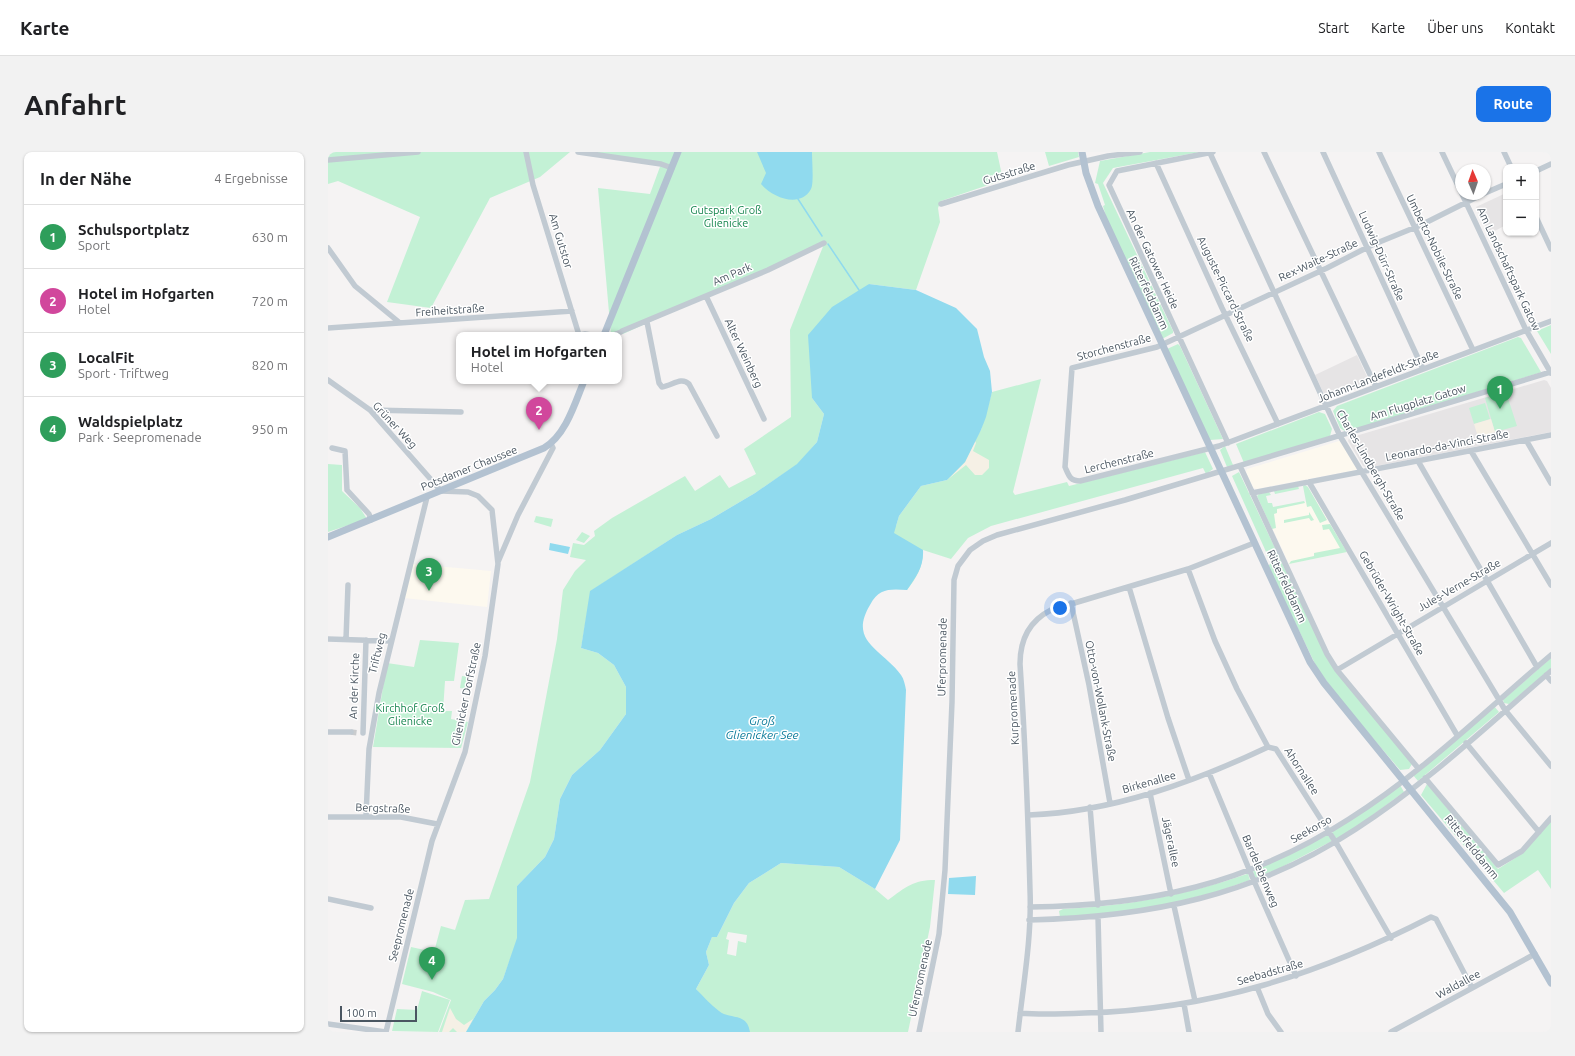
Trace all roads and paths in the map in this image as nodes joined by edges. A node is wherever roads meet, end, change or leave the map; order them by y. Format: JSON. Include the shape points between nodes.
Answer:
{"nodes":[{"id":1,"x":418,"y":152,"type":"edge"},
{"id":2,"x":526,"y":152,"type":"edge"},
{"id":3,"x":578,"y":152,"type":"edge"},
{"id":4,"x":678,"y":152,"type":"edge"},
{"id":5,"x":1082,"y":152,"type":"edge"},
{"id":6,"x":1116,"y":152,"type":"edge"},
{"id":7,"x":1140,"y":152,"type":"edge"},
{"id":8,"x":1211,"y":152,"type":"edge"},
{"id":9,"x":1264,"y":152,"type":"edge"},
{"id":10,"x":1323,"y":152,"type":"edge"},
{"id":11,"x":1379,"y":152,"type":"edge"},
{"id":12,"x":1442,"y":152,"type":"edge"},
{"id":13,"x":1504,"y":152,"type":"edge"},
{"id":14,"x":1108,"y":156,"type":"junction"},
{"id":15,"x":328,"y":160,"type":"edge"},
{"id":16,"x":1084,"y":162,"type":"junction"},
{"id":17,"x":1156,"y":163,"type":"junction"},
{"id":18,"x":1510,"y":164,"type":"edge"},
{"id":19,"x":1551,"y":164,"type":"edge"},
{"id":20,"x":672,"y":168,"type":"junction"},
{"id":21,"x":1539,"y":170,"type":"edge"},
{"id":22,"x":1455,"y":179,"type":"edge"},
{"id":23,"x":1503,"y":185,"type":"edge"},
{"id":24,"x":1491,"y":191,"type":"edge"},
{"id":25,"x":1465,"y":200,"type":"edge"},
{"id":26,"x":1472,"y":200,"type":"edge"},
{"id":27,"x":1466,"y":203,"type":"junction"},
{"id":28,"x":941,"y":204,"type":"dead end"},
{"id":29,"x":1539,"y":223,"type":"edge"},
{"id":30,"x":1414,"y":226,"type":"junction"},
{"id":31,"x":824,"y":243,"type":"dead end"},
{"id":32,"x":328,"y":248,"type":"edge"},
{"id":33,"x":1367,"y":249,"type":"junction"},
{"id":34,"x":1551,"y":249,"type":"edge"},
{"id":35,"x":1320,"y":270,"type":"junction"},
{"id":36,"x":1274,"y":292,"type":"junction"},
{"id":37,"x":706,"y":296,"type":"junction"},
{"id":38,"x":572,"y":311,"type":"junction"},
{"id":39,"x":1226,"y":314,"type":"junction"},
{"id":40,"x":1551,"y":321,"type":"edge"},
{"id":41,"x":648,"y":322,"type":"junction"},
{"id":42,"x":400,"y":323,"type":"junction"},
{"id":43,"x":328,"y":328,"type":"edge"},
{"id":44,"x":1526,"y":330,"type":"junction"},
{"id":45,"x":578,"y":332,"type":"edge"},
{"id":46,"x":605,"y":332,"type":"edge"},
{"id":47,"x":622,"y":332,"type":"edge"},
{"id":48,"x":1178,"y":337,"type":"junction"},
{"id":49,"x":1161,"y":345,"type":"junction"},
{"id":50,"x":1473,"y":350,"type":"junction"},
{"id":51,"x":1072,"y":368,"type":"joint"},
{"id":52,"x":1423,"y":369,"type":"junction"},
{"id":53,"x":1551,"y":372,"type":"edge"},
{"id":54,"x":328,"y":380,"type":"edge"},
{"id":55,"x":583,"y":384,"type":"edge"},
{"id":56,"x":1376,"y":387,"type":"junction"},
{"id":57,"x":1326,"y":406,"type":"junction"},
{"id":58,"x":370,"y":410,"type":"junction"},
{"id":59,"x":461,"y":412,"type":"dead end"},
{"id":60,"x":764,"y":419,"type":"dead end"},
{"id":61,"x":1278,"y":424,"type":"junction"},
{"id":62,"x":1551,"y":435,"type":"edge"},
{"id":63,"x":717,"y":436,"type":"dead end"},
{"id":64,"x":1340,"y":436,"type":"junction"},
{"id":65,"x":1526,"y":440,"type":"junction"},
{"id":66,"x":1228,"y":443,"type":"junction"},
{"id":67,"x":551,"y":444,"type":"junction"},
{"id":68,"x":332,"y":448,"type":"dead end"},
{"id":69,"x":1211,"y":448,"type":"junction"},
{"id":70,"x":1471,"y":451,"type":"junction"},
{"id":71,"x":1418,"y":461,"type":"junction"},
{"id":72,"x":1240,"y":466,"type":"junction"},
{"id":73,"x":1222,"y":472,"type":"junction"},
{"id":74,"x":1363,"y":472,"type":"junction"},
{"id":75,"x":1310,"y":482,"type":"junction"},
{"id":76,"x":1551,"y":483,"type":"edge"},
{"id":77,"x":441,"y":491,"type":"junction"},
{"id":78,"x":1252,"y":493,"type":"junction"},
{"id":79,"x":427,"y":497,"type":"junction"},
{"id":80,"x":371,"y":520,"type":"junction"},
{"id":81,"x":328,"y":537,"type":"edge"},
{"id":82,"x":1254,"y":543,"type":"junction"},
{"id":83,"x":1551,"y":543,"type":"edge"},
{"id":84,"x":1532,"y":554,"type":"junction"},
{"id":85,"x":498,"y":564,"type":"junction"},
{"id":86,"x":1188,"y":569,"type":"junction"},
{"id":87,"x":1488,"y":580,"type":"junction"},
{"id":88,"x":348,"y":585,"type":"dead end"},
{"id":89,"x":1551,"y":585,"type":"edge"},
{"id":90,"x":1129,"y":587,"type":"junction"},
{"id":91,"x":1072,"y":604,"type":"junction"},
{"id":92,"x":1443,"y":608,"type":"junction"},
{"id":93,"x":1398,"y":633,"type":"junction"},
{"id":94,"x":328,"y":639,"type":"edge"},
{"id":95,"x":346,"y":639,"type":"junction"},
{"id":96,"x":366,"y":640,"type":"junction"},
{"id":97,"x":390,"y":641,"type":"junction"},
{"id":98,"x":1551,"y":655,"type":"edge"},
{"id":99,"x":1538,"y":667,"type":"junction"},
{"id":100,"x":1337,"y":670,"type":"junction"},
{"id":101,"x":1549,"y":673,"type":"edge"},
{"id":102,"x":1551,"y":681,"type":"edge"},
{"id":103,"x":1499,"y":700,"type":"junction"},
{"id":104,"x":1505,"y":710,"type":"junction"},
{"id":105,"x":328,"y":732,"type":"edge"},
{"id":106,"x":351,"y":732,"type":"tunnel mouth"},
{"id":107,"x":371,"y":733,"type":"junction"},
{"id":108,"x":1457,"y":735,"type":"junction"},
{"id":109,"x":1466,"y":743,"type":"junction"},
{"id":110,"x":1268,"y":747,"type":"junction"},
{"id":111,"x":1551,"y":766,"type":"edge"},
{"id":112,"x":1418,"y":768,"type":"junction"},
{"id":113,"x":1209,"y":773,"type":"junction"},
{"id":114,"x":1425,"y":778,"type":"junction"},
{"id":115,"x":1189,"y":780,"type":"junction"},
{"id":116,"x":1404,"y":780,"type":"junction"},
{"id":117,"x":1411,"y":789,"type":"junction"},
{"id":118,"x":1150,"y":793,"type":"junction"},
{"id":119,"x":1110,"y":803,"type":"junction"},
{"id":120,"x":1090,"y":807,"type":"junction"},
{"id":121,"x":1029,"y":815,"type":"junction"},
{"id":122,"x":366,"y":816,"type":"junction"},
{"id":123,"x":328,"y":817,"type":"edge"},
{"id":124,"x":1551,"y":818,"type":"edge"},
{"id":125,"x":437,"y":824,"type":"junction"},
{"id":126,"x":1329,"y":832,"type":"junction"},
{"id":127,"x":1539,"y":832,"type":"junction"},
{"id":128,"x":1335,"y":842,"type":"junction"},
{"id":129,"x":1249,"y":870,"type":"junction"},
{"id":130,"x":1254,"y":881,"type":"junction"},
{"id":131,"x":1171,"y":894,"type":"junction"},
{"id":132,"x":328,"y":899,"type":"edge"},
{"id":133,"x":1098,"y":905,"type":"junction"},
{"id":134,"x":1174,"y":906,"type":"junction"},
{"id":135,"x":1030,"y":907,"type":"junction"},
{"id":136,"x":371,"y":908,"type":"dead end"},
{"id":137,"x":1098,"y":917,"type":"junction"},
{"id":138,"x":1029,"y":920,"type":"junction"},
{"id":139,"x":1391,"y":938,"type":"junction"},
{"id":140,"x":1535,"y":954,"type":"junction"},
{"id":141,"x":1296,"y":976,"type":"junction"},
{"id":142,"x":1551,"y":984,"type":"edge"},
{"id":143,"x":1257,"y":987,"type":"junction"},
{"id":144,"x":1472,"y":988,"type":"junction"},
{"id":145,"x":1195,"y":1001,"type":"junction"},
{"id":146,"x":1184,"y":1004,"type":"junction"},
{"id":147,"x":1020,"y":1013,"type":"junction"},
{"id":148,"x":1101,"y":1013,"type":"junction"},
{"id":149,"x":328,"y":1024,"type":"edge"},
{"id":150,"x":386,"y":1032,"type":"edge"},
{"id":151,"x":919,"y":1032,"type":"edge"},
{"id":152,"x":1018,"y":1032,"type":"edge"},
{"id":153,"x":1101,"y":1032,"type":"edge"},
{"id":154,"x":1189,"y":1032,"type":"edge"},
{"id":155,"x":1281,"y":1032,"type":"edge"},
{"id":156,"x":1391,"y":1032,"type":"edge"}],
"edges":[{"from":1,"to":15,"type":"street"},
{"from":2,"to":38,"type":"street","name":"Am Gutstor","via":[[533,185]]},
{"from":3,"to":20,"type":"street","via":[[661,164]]},
{"from":4,"to":20,"type":"main road"},
{"from":5,"to":16,"type":"main road","name":"Ritterfelddamm"},
{"from":6,"to":14,"type":"street"},
{"from":7,"to":14,"type":"street"},
{"from":8,"to":17,"type":"street","name":"An der Gatower Heide"},
{"from":8,"to":36,"type":"street","name":"Charles-Lindbergh-Straße"},
{"from":9,"to":35,"type":"street"},
{"from":10,"to":33,"type":"street","name":"Ludwig-Dürr-Straße"},
{"from":11,"to":30,"type":"street","name":"Umberto-Nobile-Straße"},
{"from":12,"to":22,"type":"street","name":"Am Landschaftspark Gatow"},
{"from":13,"to":18,"type":"street"},
{"from":14,"to":16,"type":"street","name":"Gutsstraße"},
{"from":16,"to":28,"type":"street","name":"Gutsstraße"},
{"from":16,"to":49,"type":"main road","name":"Ritterfelddamm","via":[[1098,206]]},
{"from":17,"to":39,"type":"street","name":"Auguste-Piccard-Straße"},
{"from":17,"to":48,"type":"street","name":"An der Gatower Heide","via":[[1117,171],[1109,185]]},
{"from":19,"to":21,"type":"street"},
{"from":20,"to":46,"type":"main road"},
{"from":23,"to":24,"type":"street","name":"Rex-Waite-Straße"},
{"from":25,"to":27,"type":"street","name":"Am Landschaftspark Gatow"},
{"from":26,"to":27,"type":"street","name":"Rex-Waite-Straße"},
{"from":27,"to":30,"type":"street","name":"Rex-Waite-Straße"},
{"from":27,"to":44,"type":"street","name":"Am Landschaftspark Gatow"},
{"from":29,"to":34,"type":"street"},
{"from":30,"to":33,"type":"street","name":"Rex-Waite-Straße"},
{"from":30,"to":50,"type":"street","name":"Umberto-Nobile-Straße"},
{"from":31,"to":37,"type":"street","name":"Am Park"},
{"from":32,"to":42,"type":"street","via":[[355,286]]},
{"from":33,"to":35,"type":"street","name":"Rex-Waite-Straße"},
{"from":33,"to":52,"type":"street","name":"Ludwig-Dürr-Straße"},
{"from":35,"to":36,"type":"street","name":"Rex-Waite-Straße"},
{"from":35,"to":56,"type":"street"},
{"from":36,"to":39,"type":"street","name":"Rex-Waite-Straße"},
{"from":36,"to":57,"type":"street","name":"Charles-Lindbergh-Straße"},
{"from":37,"to":41,"type":"street","name":"Am Park"},
{"from":37,"to":60,"type":"street","name":"Alter Weinberg"},
{"from":38,"to":42,"type":"street","name":"Freiheitstraße"},
{"from":38,"to":45,"type":"street","name":"Am Gutstor"},
{"from":39,"to":48,"type":"street","name":"Rex-Waite-Straße"},
{"from":39,"to":61,"type":"street","name":"Auguste-Piccard-Straße"},
{"from":40,"to":44,"type":"street","name":"Johann-Landefeldt-Straße"},
{"from":41,"to":47,"type":"street","name":"Am Park"},
{"from":41,"to":63,"type":"street","via":[[662,387],[682,381],[690,384]]},
{"from":42,"to":43,"type":"street","name":"Freiheitstraße"},
{"from":44,"to":50,"type":"street","name":"Johann-Landefeldt-Straße"},
{"from":44,"to":53,"type":"street","name":"Am Landschaftspark Gatow"},
{"from":48,"to":49,"type":"street","name":"Rex-Waite-Straße"},
{"from":48,"to":66,"type":"street","name":"An der Gatower Heide"},
{"from":49,"to":51,"type":"street","name":"Storchenstraße"},
{"from":49,"to":69,"type":"main road","name":"Ritterfelddamm"},
{"from":50,"to":52,"type":"street","name":"Johann-Landefeldt-Straße"},
{"from":51,"to":69,"type":"street","name":"Lerchenstraße","via":[[1065,467],[1073,481]]},
{"from":52,"to":56,"type":"street","name":"Johann-Landefeldt-Straße"},
{"from":53,"to":64,"type":"street","name":"Am Flugplatz Gatow"},
{"from":54,"to":58,"type":"street","name":"Grüner Weg"},
{"from":55,"to":67,"type":"main road","name":"Potsdamer Chaussee","via":[[562,430]]},
{"from":56,"to":57,"type":"street","name":"Johann-Landefeldt-Straße"},
{"from":57,"to":61,"type":"street","name":"Johann-Landefeldt-Straße"},
{"from":57,"to":64,"type":"street","name":"Charles-Lindbergh-Straße"},
{"from":58,"to":59,"type":"street"},
{"from":58,"to":77,"type":"street","name":"Grüner Weg"},
{"from":61,"to":66,"type":"street","name":"Johann-Landefeldt-Straße"},
{"from":62,"to":65,"type":"street","name":"Leonardo-da-Vinci-Straße"},
{"from":64,"to":72,"type":"street","name":"Am Flugplatz Gatow"},
{"from":64,"to":74,"type":"street","name":"Charles-Lindbergh-Straße"},
{"from":65,"to":70,"type":"street","name":"Leonardo-da-Vinci-Straße"},
{"from":65,"to":76,"type":"street"},
{"from":66,"to":69,"type":"street","name":"Johann-Landefeldt-Straße"},
{"from":67,"to":77,"type":"main road","name":"Potsdamer Chaussee","via":[[533,454]]},
{"from":67,"to":85,"type":"street","name":"Glienicker Dorfstraße","via":[[553,448],[518,515]]},
{"from":68,"to":80,"type":"street","via":[[345,451],[347,490],[369,514]]},
{"from":69,"to":73,"type":"main road","name":"Ritterfelddamm"},
{"from":70,"to":71,"type":"street","name":"Leonardo-da-Vinci-Straße"},
{"from":70,"to":84,"type":"street"},
{"from":71,"to":74,"type":"street","name":"Leonardo-da-Vinci-Straße"},
{"from":71,"to":87,"type":"street"},
{"from":72,"to":73,"type":"street","name":"Am Flugplatz Gatow"},
{"from":72,"to":78,"type":"street","name":"Ritterfelddamm"},
{"from":73,"to":82,"type":"main road","name":"Ritterfelddamm"},
{"from":73,"to":151,"type":"street","name":"Uferpromenade","via":[[990,537],[970,550],[958,566],[953,595],[947,843],[943,899],[936,954]]},
{"from":74,"to":75,"type":"street","name":"Leonardo-da-Vinci-Straße"},
{"from":74,"to":92,"type":"street","name":"Charles-Lindbergh-Straße"},
{"from":75,"to":78,"type":"street","name":"Leonardo-da-Vinci-Straße"},
{"from":75,"to":93,"type":"street","name":"Gebrüder-Wright-Straße"},
{"from":77,"to":79,"type":"main road","name":"Potsdamer Chaussee"},
{"from":77,"to":85,"type":"street","name":"Glienicker Dorfstraße","via":[[468,492],[478,496],[492,510]]},
{"from":78,"to":100,"type":"street","name":"Ritterfelddamm","via":[[1327,654]]},
{"from":79,"to":80,"type":"main road","name":"Potsdamer Chaussee"},
{"from":79,"to":97,"type":"street","name":"Triftweg"},
{"from":80,"to":81,"type":"main road","name":"Potsdamer Chaussee"},
{"from":82,"to":86,"type":"street","name":"Kurpromenade"},
{"from":82,"to":116,"type":"main road","name":"Ritterfelddamm","via":[[1316,672]]},
{"from":83,"to":84,"type":"street","name":"Jules-Verne-Straße"},
{"from":84,"to":87,"type":"street","name":"Jules-Verne-Straße"},
{"from":84,"to":89,"type":"street"},
{"from":85,"to":125,"type":"street","name":"Glienicker Dorfstraße","via":[[485,656],[465,752]]},
{"from":86,"to":90,"type":"street","name":"Kurpromenade"},
{"from":86,"to":110,"type":"street","name":"Ahornallee","via":[[1215,641]]},
{"from":87,"to":92,"type":"street","name":"Jules-Verne-Straße"},
{"from":87,"to":99,"type":"street"},
{"from":88,"to":95,"type":"street"},
{"from":90,"to":91,"type":"street","name":"Kurpromenade"},
{"from":90,"to":115,"type":"street"},
{"from":91,"to":119,"type":"street","name":"Otto-von-Wollank-Straße"},
{"from":91,"to":121,"type":"street","name":"Kurpromenade","via":[[1051,610],[1039,617],[1029,628],[1021,646]]},
{"from":92,"to":93,"type":"street","name":"Jules-Verne-Straße"},
{"from":92,"to":103,"type":"street","name":"Charles-Lindbergh-Straße"},
{"from":93,"to":100,"type":"street","name":"Jules-Verne-Straße"},
{"from":93,"to":108,"type":"street","name":"Gebrüder-Wright-Straße"},
{"from":94,"to":95,"type":"street","name":"An der Kirche"},
{"from":95,"to":96,"type":"street","name":"An der Kirche"},
{"from":96,"to":97,"type":"street","name":"An der Kirche"},
{"from":96,"to":107,"type":"street","name":"An der Kirche","via":[[361,733]]},
{"from":97,"to":107,"type":"street","name":"Triftweg"},
{"from":98,"to":99,"type":"street","name":"Seekorso"},
{"from":99,"to":103,"type":"street","name":"Seekorso"},
{"from":100,"to":112,"type":"street","name":"Ritterfelddamm"},
{"from":101,"to":102,"type":"street"},
{"from":101,"to":104,"type":"street","name":"Seekorso"},
{"from":103,"to":104,"type":"street","name":"Charles-Lindbergh-Straße"},
{"from":103,"to":108,"type":"street","name":"Seekorso"},
{"from":104,"to":109,"type":"street","name":"Seekorso"},
{"from":104,"to":111,"type":"street","name":"Charles-Lindbergh-Straße"},
{"from":105,"to":106,"type":"street","name":"An der Kirche"},
{"from":107,"to":122,"type":"street","name":"Triftweg"},
{"from":108,"to":112,"type":"street","name":"Seekorso"},
{"from":109,"to":114,"type":"street","name":"Seekorso"},
{"from":109,"to":127,"type":"street"},
{"from":110,"to":113,"type":"street","name":"Birkenallee"},
{"from":110,"to":126,"type":"street","name":"Ahornallee","via":[[1276,749]]},
{"from":112,"to":116,"type":"street","name":"Seekorso"},
{"from":113,"to":115,"type":"street","name":"Birkenallee"},
{"from":113,"to":129,"type":"street","name":"Bardelebenweg"},
{"from":114,"to":117,"type":"street","name":"Seekorso"},
{"from":114,"to":127,"type":"street","name":"Ritterfelddamm","via":[[1498,865],[1522,851]]},
{"from":115,"to":118,"type":"street","name":"Birkenallee"},
{"from":116,"to":117,"type":"main road","name":"Ritterfelddamm"},
{"from":116,"to":126,"type":"street","name":"Seekorso"},
{"from":117,"to":128,"type":"street","name":"Seekorso"},
{"from":117,"to":140,"type":"main road","name":"Ritterfelddamm","via":[[1510,912]]},
{"from":118,"to":119,"type":"street","name":"Birkenallee"},
{"from":118,"to":131,"type":"street","name":"Jägerallee"},
{"from":119,"to":120,"type":"street","name":"Birkenallee"},
{"from":120,"to":121,"type":"street","name":"Birkenallee"},
{"from":120,"to":133,"type":"street"},
{"from":121,"to":135,"type":"street","name":"Kurpromenade"},
{"from":122,"to":123,"type":"street","name":"Bergstraße"},
{"from":122,"to":125,"type":"street","name":"Bergstraße","via":[[401,817]]},
{"from":124,"to":127,"type":"street"},
{"from":125,"to":150,"type":"street","name":"Seepromenade"},
{"from":126,"to":128,"type":"street","name":"Ahornallee"},
{"from":126,"to":129,"type":"street","name":"Seekorso"},
{"from":128,"to":130,"type":"street","name":"Seekorso","via":[[1296,863]]},
{"from":128,"to":139,"type":"street","name":"Ahornallee"},
{"from":129,"to":130,"type":"street","name":"Bardelebenweg"},
{"from":129,"to":131,"type":"street","name":"Seekorso","via":[[1214,883]]},
{"from":130,"to":134,"type":"street","name":"Seekorso"},
{"from":130,"to":141,"type":"street","name":"Bardelebenweg"},
{"from":131,"to":133,"type":"street","name":"Seekorso"},
{"from":132,"to":136,"type":"street"},
{"from":133,"to":135,"type":"street","name":"Seekorso"},
{"from":134,"to":137,"type":"street","name":"Seekorso"},
{"from":134,"to":145,"type":"street"},
{"from":135,"to":138,"type":"street","name":"Kurpromenade"},
{"from":137,"to":138,"type":"street","name":"Seekorso"},
{"from":137,"to":148,"type":"street"},
{"from":138,"to":147,"type":"street","name":"Kurpromenade"},
{"from":139,"to":141,"type":"street","name":"Seebadstraße"},
{"from":139,"to":144,"type":"street","name":"Seebadstraße","via":[[1431,917],[1436,919]]},
{"from":140,"to":142,"type":"main road","name":"Ritterfelddamm"},
{"from":140,"to":144,"type":"street","name":"Waldallee"},
{"from":141,"to":143,"type":"street","name":"Seebadstraße"},
{"from":143,"to":145,"type":"street","name":"Seebadstraße"},
{"from":143,"to":155,"type":"street","via":[[1268,1014]]},
{"from":144,"to":156,"type":"street","name":"Waldallee"},
{"from":145,"to":146,"type":"street","name":"Seebadstraße"},
{"from":146,"to":148,"type":"street","name":"Seebadstraße"},
{"from":146,"to":154,"type":"street"},
{"from":147,"to":148,"type":"street","name":"Seebadstraße"},
{"from":147,"to":152,"type":"street","name":"Kurpromenade"},
{"from":148,"to":153,"type":"street"},
{"from":149,"to":150,"type":"street"}]}
